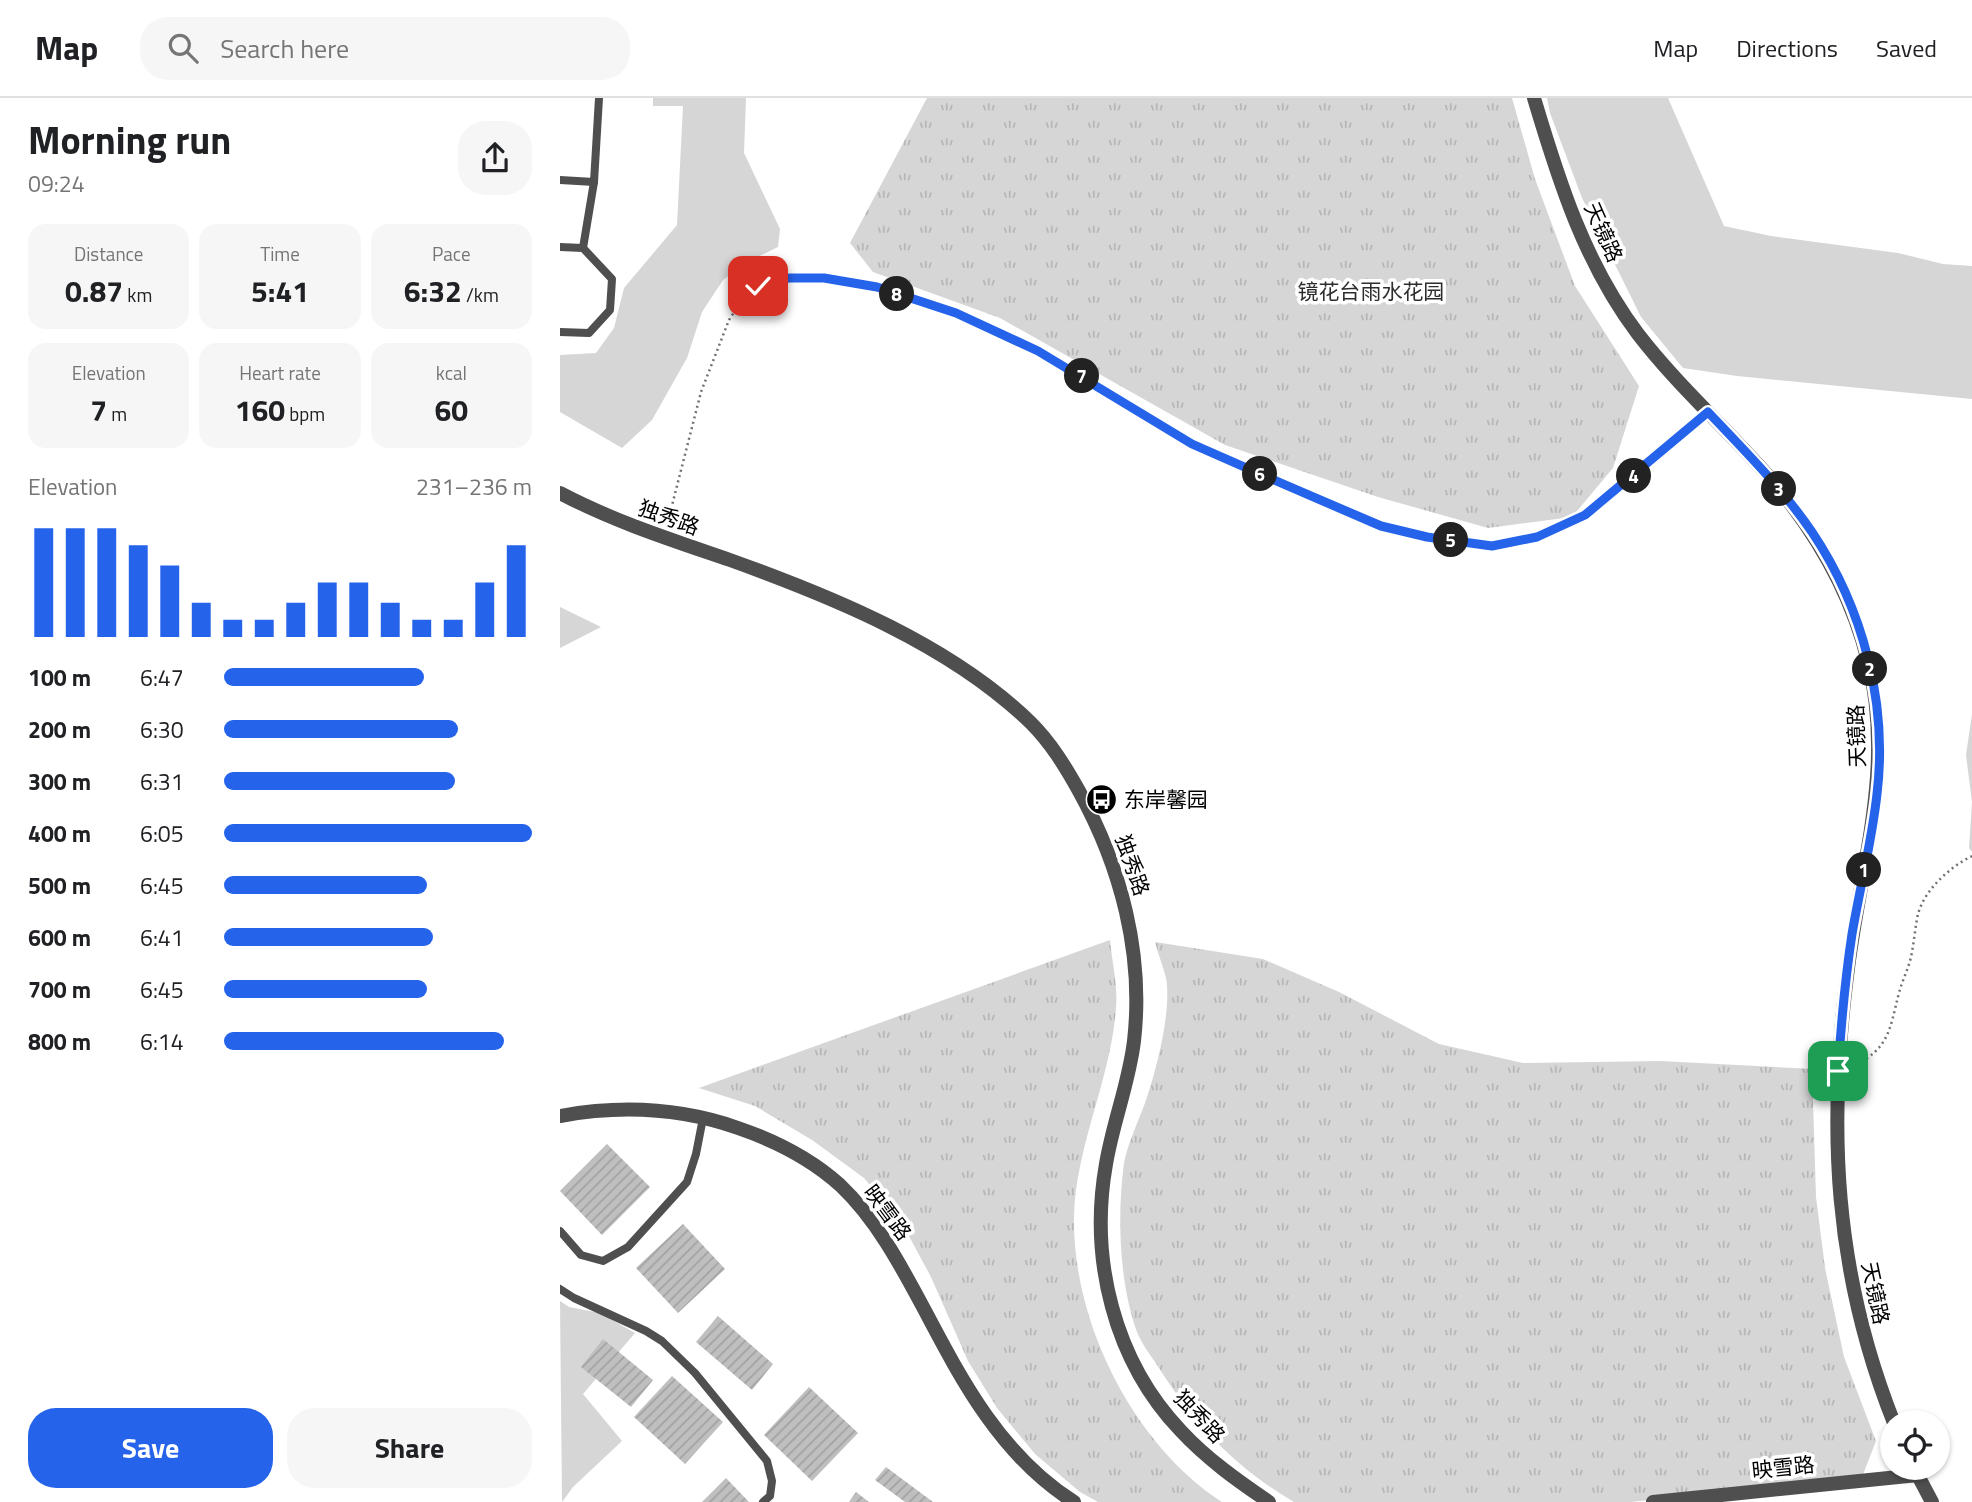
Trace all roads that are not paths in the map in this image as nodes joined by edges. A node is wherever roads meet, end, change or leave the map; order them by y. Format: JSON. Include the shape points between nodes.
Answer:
{"nodes":[{"id":1,"x":599,"y":98,"type":"edge"},
{"id":2,"x":1534,"y":98,"type":"edge"},
{"id":3,"x":560,"y":180,"type":"edge"},
{"id":4,"x":594,"y":182,"type":"junction"},
{"id":5,"x":560,"y":247,"type":"edge"},
{"id":6,"x":583,"y":248,"type":"junction"},
{"id":7,"x":560,"y":332,"type":"edge"},
{"id":8,"x":560,"y":493,"type":"edge"},
{"id":9,"x":560,"y":1116,"type":"edge"},
{"id":10,"x":703,"y":1118,"type":"junction"},
{"id":11,"x":560,"y":1231,"type":"edge"},
{"id":12,"x":560,"y":1289,"type":"edge"},
{"id":13,"x":1889,"y":1410,"type":"edge"},
{"id":14,"x":1880,"y":1475,"type":"edge"},
{"id":15,"x":1921,"y":1480,"type":"edge"},
{"id":16,"x":763,"y":1502,"type":"edge"},
{"id":17,"x":1074,"y":1502,"type":"edge"},
{"id":18,"x":1269,"y":1502,"type":"edge"},
{"id":19,"x":1653,"y":1502,"type":"edge"},
{"id":20,"x":1932,"y":1502,"type":"edge"}],
"edges":[{"from":1,"to":4,"type":"lane"},
{"from":2,"to":13,"type":"street","name":"天镜路","via":[[1574,221],[1603,282],[1638,334],[1794,508],[1822,548],[1858,625],[1875,693],[1880,744],[1877,792],[1847,968],[1838,1071],[1837,1157],[1847,1259],[1866,1346]]},
{"from":3,"to":4,"type":"lane"},
{"from":4,"to":6,"type":"lane"},
{"from":5,"to":6,"type":"lane"},
{"from":6,"to":7,"type":"lane","via":[[612,279],[610,310],[589,333]]},
{"from":8,"to":18,"type":"street","name":"独秀路","via":[[664,539],[803,588],[887,626],[1012,705],[1062,761],[1110,856],[1127,912],[1135,971],[1130,1066],[1108,1152],[1101,1203],[1101,1253],[1113,1311],[1133,1361],[1172,1420],[1203,1452]]},
{"from":9,"to":10,"type":"street","name":"映雪路","via":[[633,1110]]},
{"from":10,"to":11,"type":"lane","via":[[687,1182],[628,1247],[603,1261],[581,1255]]},
{"from":10,"to":17,"type":"street","name":"映雪路","via":[[774,1141],[841,1186],[892,1250],[986,1416],[1028,1466]]},
{"from":12,"to":16,"type":"lane","via":[[646,1331],[695,1373],[767,1461],[772,1480],[770,1496]]},
{"from":14,"to":19,"type":"street","name":"映雪路"},
{"from":15,"to":20,"type":"street"}]}
